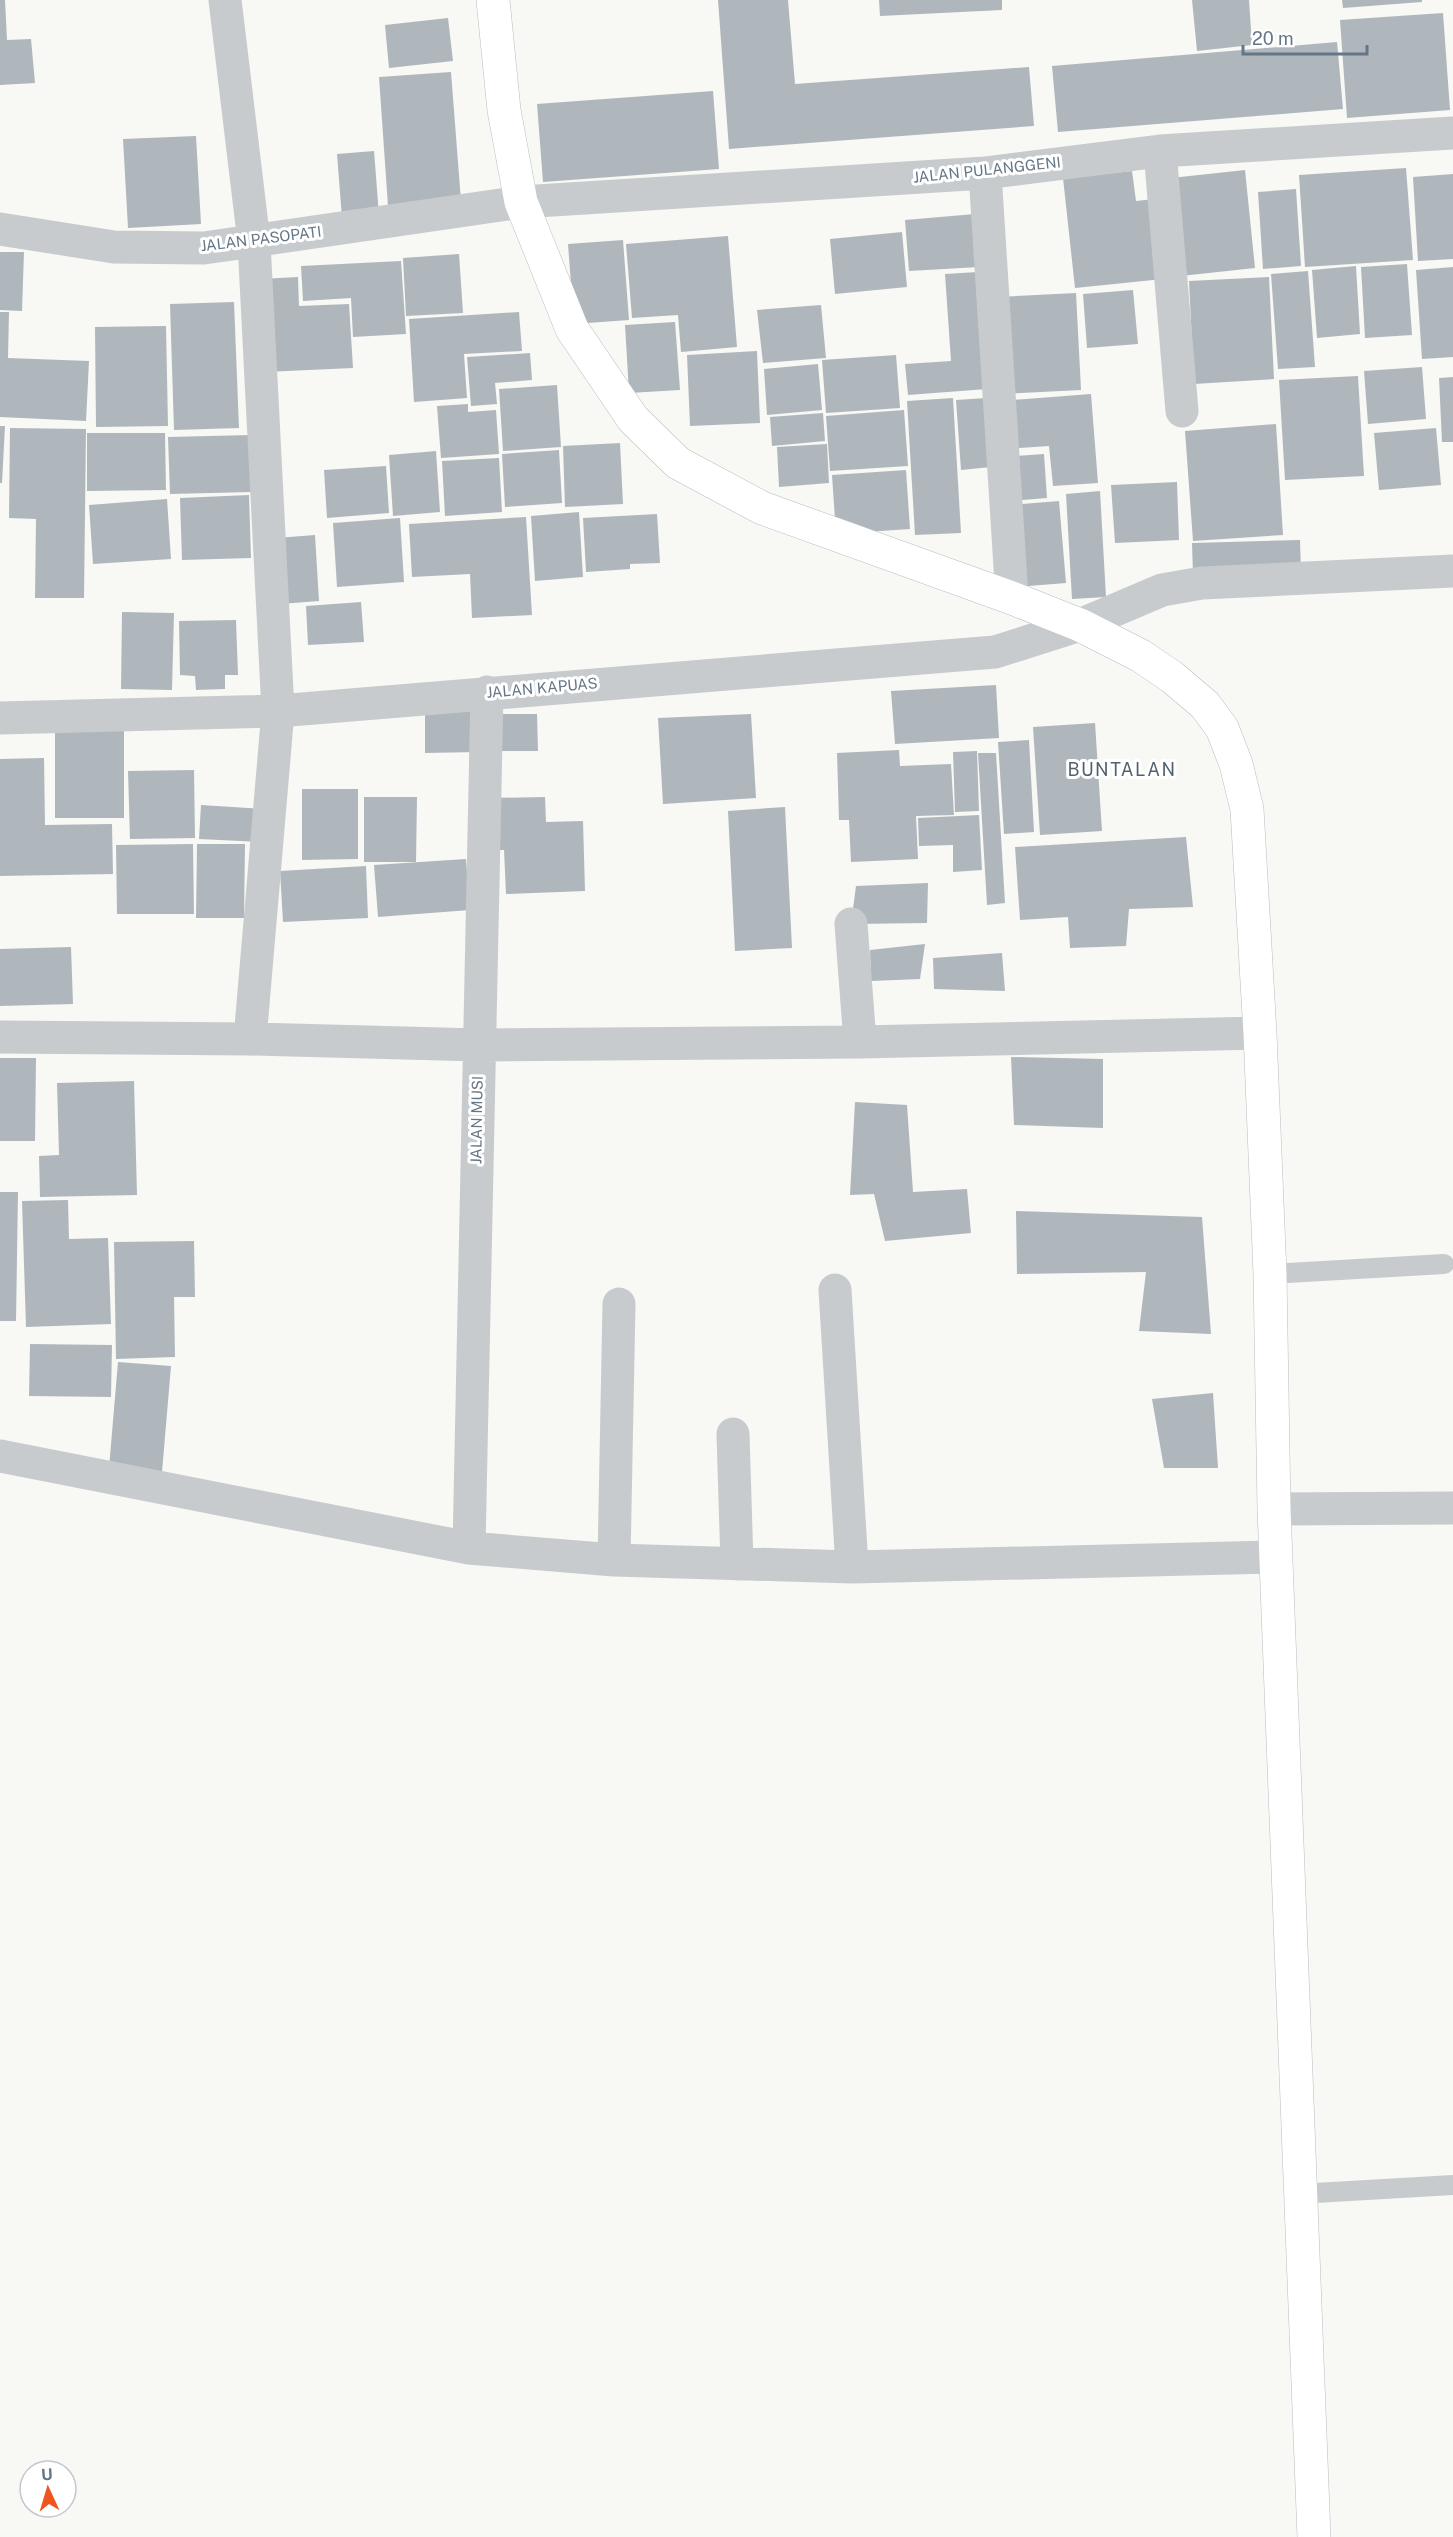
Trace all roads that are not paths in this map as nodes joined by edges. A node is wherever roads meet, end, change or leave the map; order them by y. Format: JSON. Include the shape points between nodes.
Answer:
{"nodes":[{"id":1,"x":225,"y":0,"type":"edge"},
{"id":2,"x":493,"y":0,"type":"edge"},
{"id":3,"x":1453,"y":133,"type":"edge"},
{"id":4,"x":1160,"y":152,"type":"junction"},
{"id":5,"x":985,"y":173,"type":"junction"},
{"id":6,"x":521,"y":202,"type":"junction"},
{"id":7,"x":0,"y":229,"type":"edge"},
{"id":8,"x":254,"y":242,"type":"junction"},
{"id":9,"x":1182,"y":411,"type":"dead end"},
{"id":10,"x":1453,"y":571,"type":"edge"},
{"id":11,"x":1012,"y":598,"type":"junction"},
{"id":12,"x":1080,"y":625,"type":"junction"},
{"id":13,"x":487,"y":692,"type":"junction"},
{"id":14,"x":278,"y":711,"type":"junction"},
{"id":15,"x":0,"y":718,"type":"edge"},
{"id":16,"x":851,"y":924,"type":"dead end"},
{"id":17,"x":1260,"y":1033,"type":"junction"},
{"id":18,"x":0,"y":1037,"type":"edge"},
{"id":19,"x":250,"y":1039,"type":"junction"},
{"id":20,"x":860,"y":1042,"type":"junction"},
{"id":21,"x":479,"y":1045,"type":"junction"},
{"id":22,"x":1444,"y":1264,"type":"dead end"},
{"id":23,"x":1270,"y":1274,"type":"junction"},
{"id":24,"x":835,"y":1290,"type":"dead end"},
{"id":25,"x":619,"y":1304,"type":"dead end"},
{"id":26,"x":733,"y":1434,"type":"dead end"},
{"id":27,"x":0,"y":1456,"type":"edge"},
{"id":28,"x":1453,"y":1508,"type":"edge"},
{"id":29,"x":1274,"y":1509,"type":"junction"},
{"id":30,"x":469,"y":1548,"type":"junction"},
{"id":31,"x":1276,"y":1557,"type":"junction"},
{"id":32,"x":614,"y":1560,"type":"junction"},
{"id":33,"x":737,"y":1564,"type":"junction"},
{"id":34,"x":852,"y":1567,"type":"junction"},
{"id":35,"x":1453,"y":2185,"type":"edge"},
{"id":36,"x":1299,"y":2194,"type":"junction"},
{"id":37,"x":1314,"y":2537,"type":"edge"}],
"edges":[{"from":1,"to":8,"type":"street"},
{"from":2,"to":6,"type":"main road","via":[[504,110]]},
{"from":3,"to":4,"type":"street","name":"JALAN PULANGGENI"},
{"from":4,"to":5,"type":"street","name":"JALAN PULANGGENI"},
{"from":4,"to":9,"type":"street"},
{"from":5,"to":6,"type":"street","name":"JALAN PULANGGENI"},
{"from":5,"to":11,"type":"street"},
{"from":6,"to":8,"type":"street","name":"JALAN PASOPATI"},
{"from":6,"to":11,"type":"main road","via":[[572,329],[633,419],[678,463],[762,508]]},
{"from":7,"to":8,"type":"street","name":"JALAN PASOPATI","via":[[114,247],[204,248]]},
{"from":8,"to":14,"type":"street"},
{"from":10,"to":12,"type":"street","name":"JALAN KAPUAS","via":[[1202,583],[1162,590]]},
{"from":11,"to":12,"type":"main road"},
{"from":12,"to":13,"type":"street","name":"JALAN KAPUAS","via":[[995,652]]},
{"from":12,"to":17,"type":"main road","via":[[1172,676],[1205,705],[1222,728],[1247,809]]},
{"from":13,"to":14,"type":"street","name":"JALAN KAPUAS"},
{"from":13,"to":21,"type":"street","name":"JALAN MUSI"},
{"from":14,"to":15,"type":"street","name":"JALAN KAPUAS"},
{"from":14,"to":19,"type":"street"},
{"from":16,"to":20,"type":"street"},
{"from":17,"to":20,"type":"street"},
{"from":17,"to":23,"type":"main road"},
{"from":18,"to":19,"type":"street"},
{"from":19,"to":21,"type":"street"},
{"from":20,"to":21,"type":"street"},
{"from":21,"to":30,"type":"street","name":"JALAN MUSI"},
{"from":22,"to":23,"type":"lane"},
{"from":23,"to":29,"type":"main road"},
{"from":24,"to":34,"type":"street"},
{"from":25,"to":32,"type":"street"},
{"from":26,"to":33,"type":"street"},
{"from":27,"to":30,"type":"street"},
{"from":28,"to":29,"type":"street"},
{"from":29,"to":31,"type":"main road"},
{"from":30,"to":32,"type":"street"},
{"from":31,"to":34,"type":"street"},
{"from":31,"to":36,"type":"main road"},
{"from":32,"to":33,"type":"street"},
{"from":33,"to":34,"type":"street"},
{"from":35,"to":36,"type":"lane"},
{"from":36,"to":37,"type":"main road"}]}
